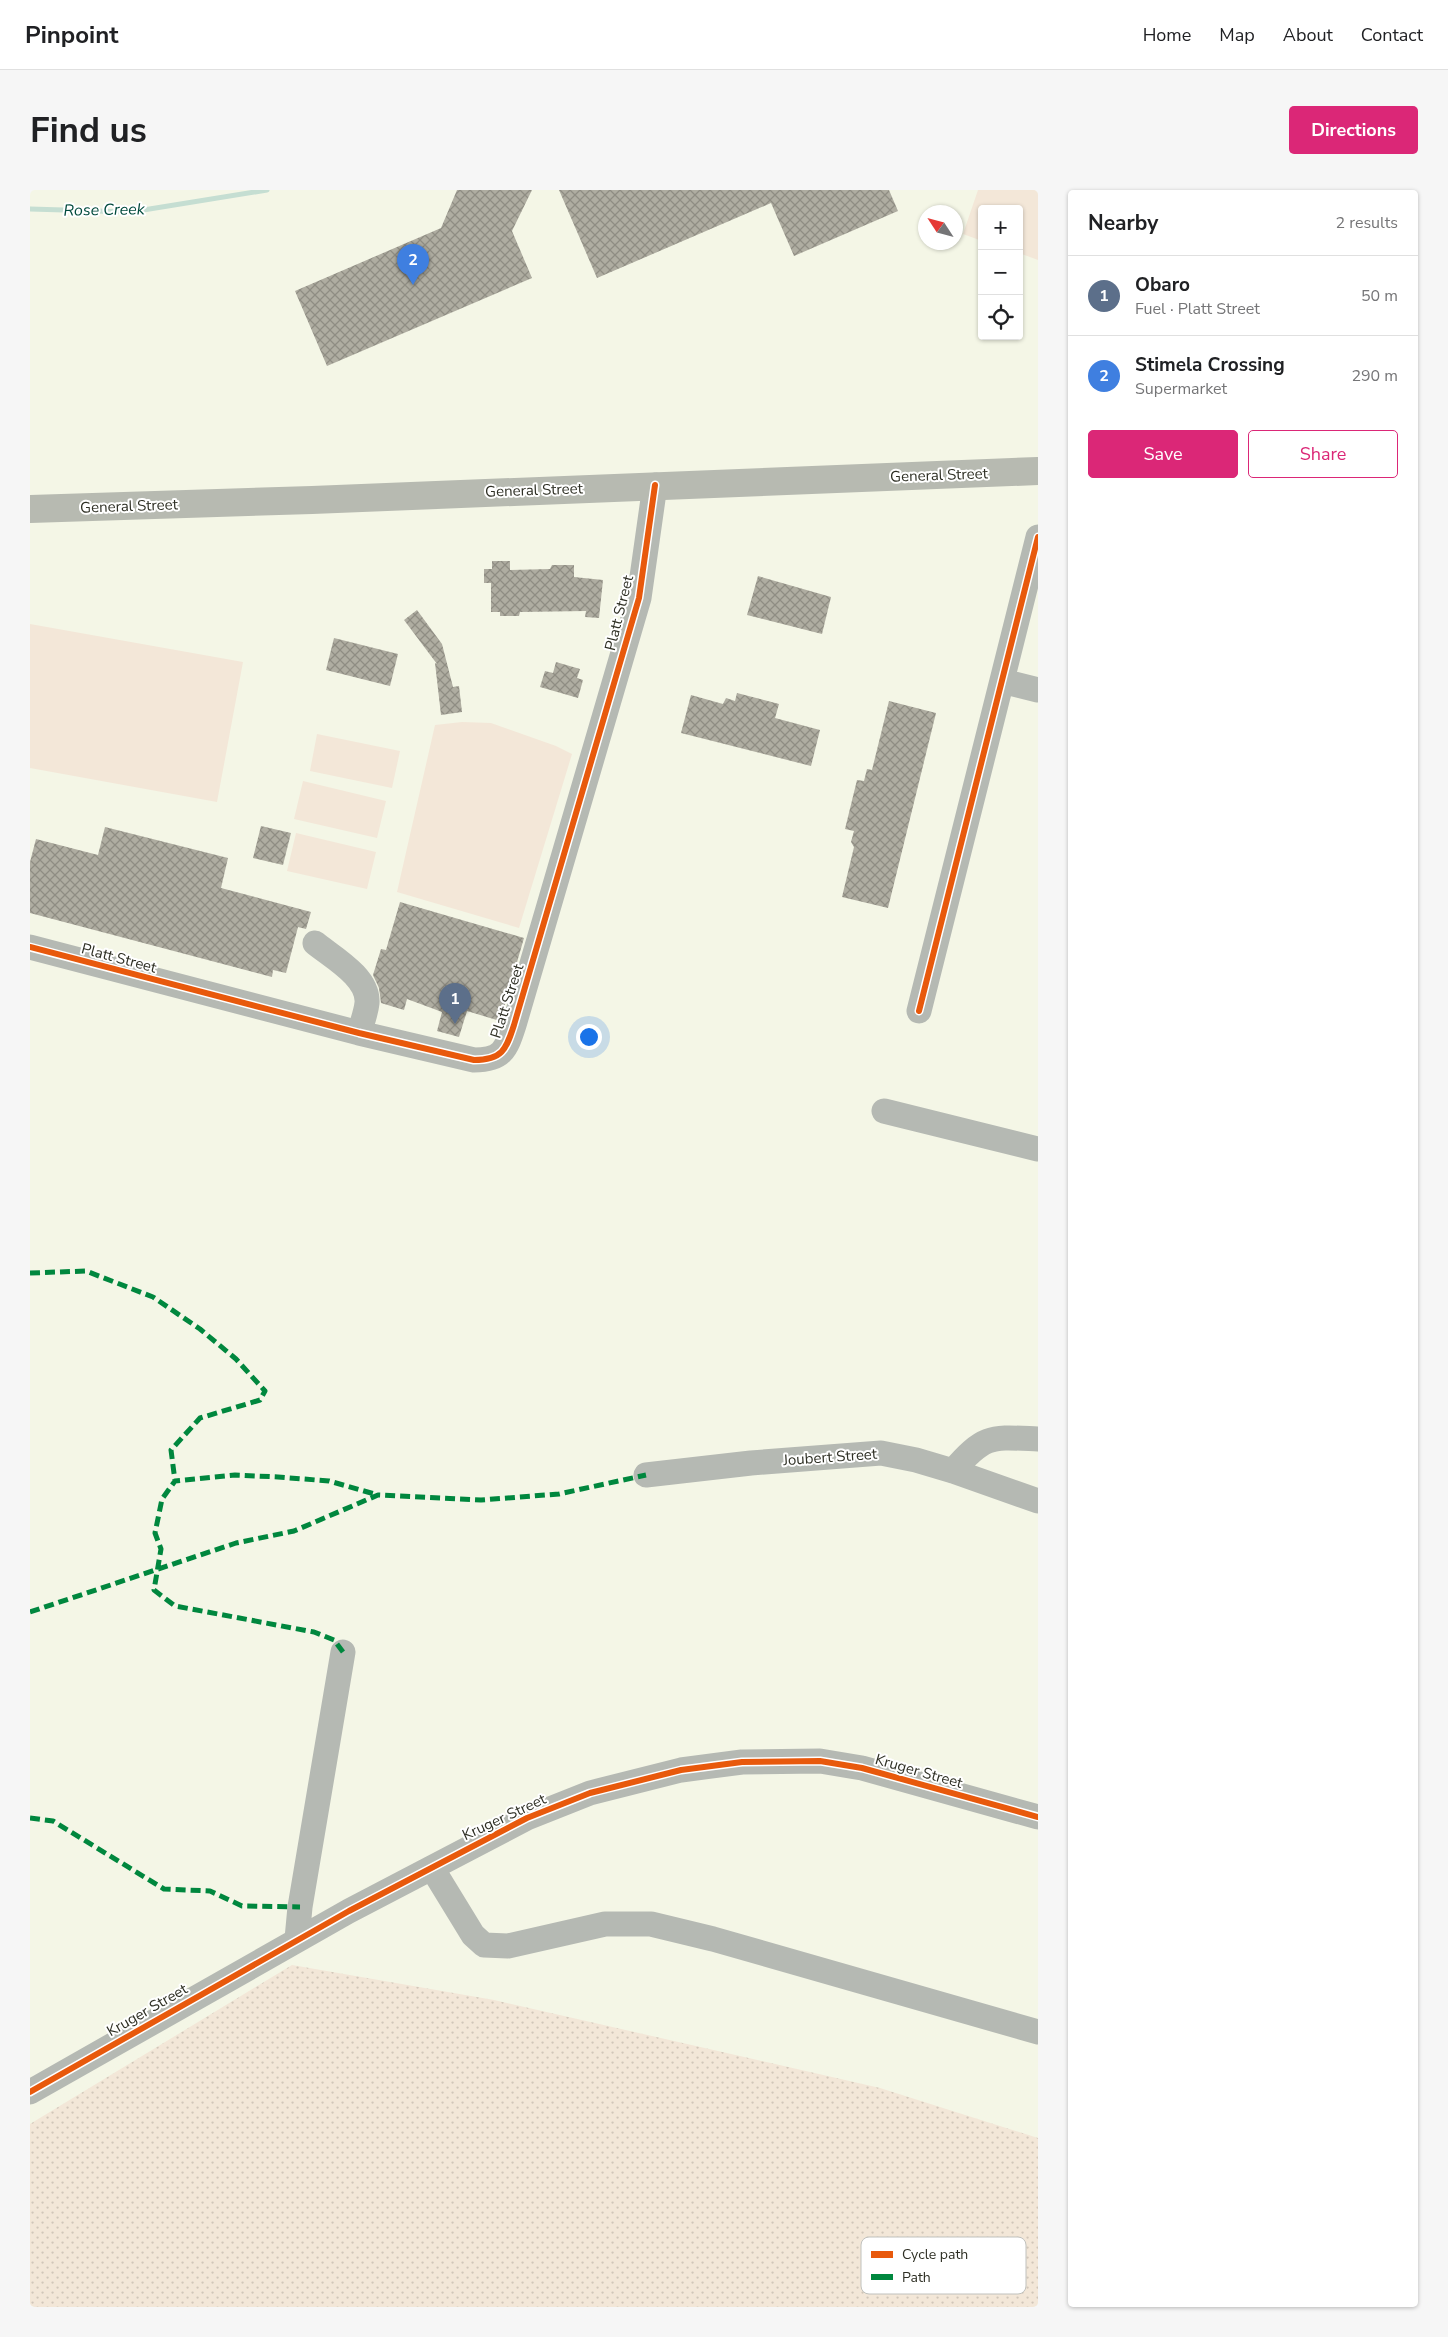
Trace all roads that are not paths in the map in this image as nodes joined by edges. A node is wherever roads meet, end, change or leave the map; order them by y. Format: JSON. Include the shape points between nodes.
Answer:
{"nodes":[{"id":1,"x":1038,"y":471,"type":"edge"},
{"id":2,"x":655,"y":485,"type":"junction"},
{"id":3,"x":30,"y":509,"type":"edge"},
{"id":4,"x":1038,"y":537,"type":"edge"},
{"id":5,"x":1002,"y":681,"type":"junction"},
{"id":6,"x":1038,"y":690,"type":"edge"},
{"id":7,"x":315,"y":943,"type":"dead end"},
{"id":8,"x":30,"y":948,"type":"edge"},
{"id":9,"x":919,"y":1011,"type":"dead end"},
{"id":10,"x":359,"y":1033,"type":"junction"},
{"id":11,"x":884,"y":1111,"type":"dead end"},
{"id":12,"x":1038,"y":1149,"type":"edge"},
{"id":13,"x":1038,"y":1439,"type":"edge"},
{"id":14,"x":953,"y":1471,"type":"junction"},
{"id":15,"x":646,"y":1475,"type":"dead end"},
{"id":16,"x":1038,"y":1501,"type":"edge"},
{"id":17,"x":343,"y":1652,"type":"dead end"},
{"id":18,"x":1038,"y":1817,"type":"edge"},
{"id":19,"x":432,"y":1868,"type":"junction"},
{"id":20,"x":297,"y":1939,"type":"junction"},
{"id":21,"x":1038,"y":2032,"type":"edge"},
{"id":22,"x":30,"y":2092,"type":"edge"}],
"edges":[{"from":1,"to":2,"type":"main road","name":"General Street"},
{"from":2,"to":3,"type":"main road","name":"General Street"},
{"from":2,"to":10,"type":"street","name":"Platt Street","via":[[639,598],[509,1041],[491,1060],[474,1060]]},
{"from":4,"to":5,"type":"street"},
{"from":5,"to":6,"type":"street"},
{"from":5,"to":9,"type":"street"},
{"from":7,"to":10,"type":"street","via":[[361,983],[366,1003]]},
{"from":8,"to":10,"type":"street","name":"Platt Street"},
{"from":11,"to":12,"type":"street"},
{"from":13,"to":14,"type":"street","via":[[988,1440],[978,1445]]},
{"from":14,"to":15,"type":"street","name":"Joubert Street","via":[[882,1453]]},
{"from":14,"to":16,"type":"street","name":"Joubert Street"},
{"from":17,"to":20,"type":"street"},
{"from":18,"to":19,"type":"street","name":"Kruger Street","via":[[862,1768],[820,1761],[742,1762],[681,1770],[590,1793],[527,1818]]},
{"from":19,"to":20,"type":"street","name":"Kruger Street"},
{"from":19,"to":21,"type":"street","via":[[473,1934],[484,1945],[508,1946],[605,1924],[651,1924],[740,1946]]},
{"from":20,"to":22,"type":"street","name":"Kruger Street"}]}
